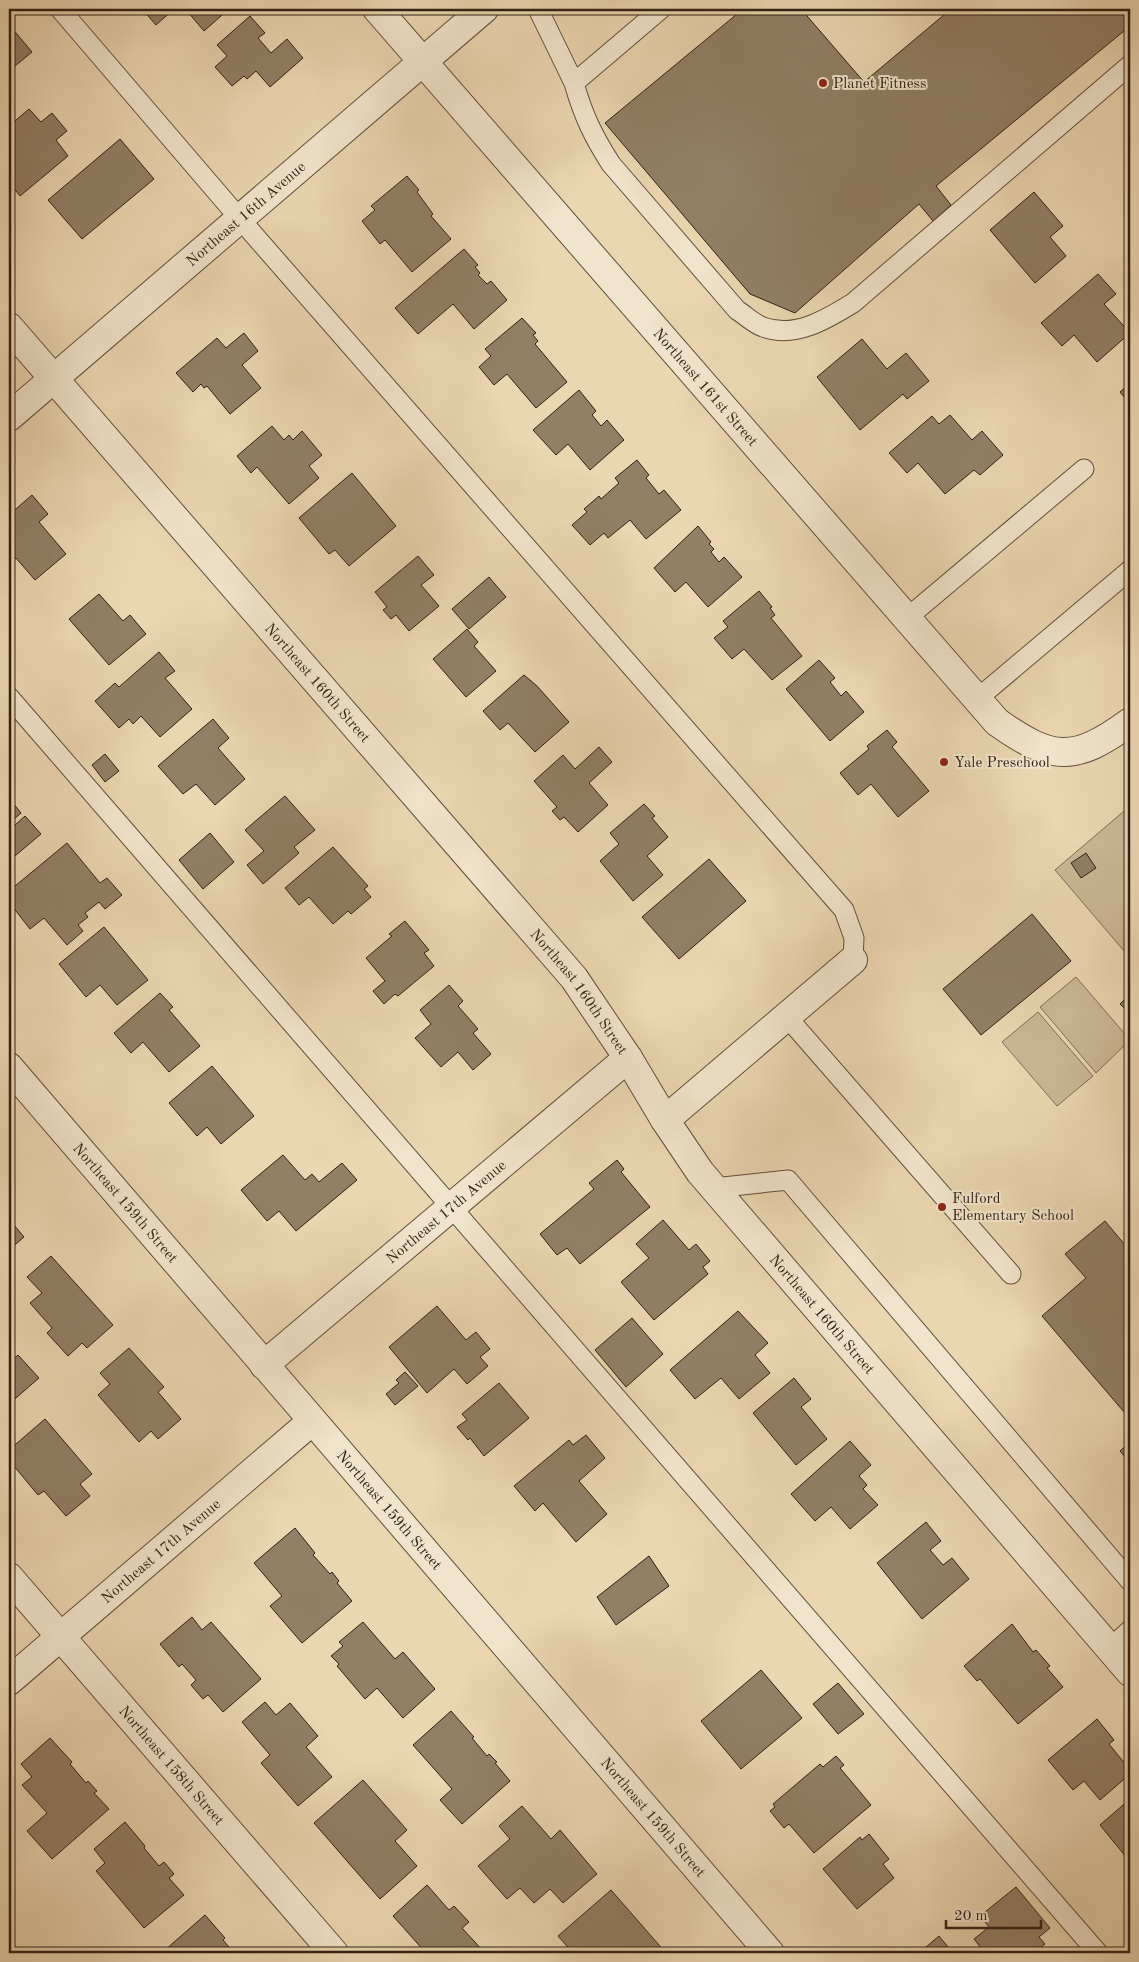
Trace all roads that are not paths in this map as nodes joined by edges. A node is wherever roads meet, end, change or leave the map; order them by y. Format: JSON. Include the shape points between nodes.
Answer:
{"nodes":[{"id":1,"x":60,"y":9,"type":"edge"},
{"id":2,"x":377,"y":9,"type":"edge"},
{"id":3,"x":484,"y":9,"type":"edge"},
{"id":4,"x":538,"y":9,"type":"edge"},
{"id":5,"x":661,"y":9,"type":"edge"},
{"id":6,"x":423,"y":61,"type":"junction"},
{"id":7,"x":1130,"y":65,"type":"edge"},
{"id":8,"x":574,"y":83,"type":"junction"},
{"id":9,"x":240,"y":219,"type":"junction"},
{"id":10,"x":9,"y":327,"type":"edge"},
{"id":11,"x":54,"y":379,"type":"junction"},
{"id":12,"x":9,"y":417,"type":"edge"},
{"id":13,"x":1084,"y":469,"type":"dead end"},
{"id":14,"x":1130,"y":570,"type":"edge"},
{"id":15,"x":908,"y":618,"type":"junction"},
{"id":16,"x":9,"y":697,"type":"edge"},
{"id":17,"x":977,"y":699,"type":"junction"},
{"id":18,"x":1130,"y":722,"type":"edge"},
{"id":19,"x":853,"y":960,"type":"joint"},
{"id":20,"x":787,"y":1017,"type":"junction"},
{"id":21,"x":628,"y":1058,"type":"junction"},
{"id":22,"x":9,"y":1067,"type":"edge"},
{"id":23,"x":665,"y":1120,"type":"junction"},
{"id":24,"x":714,"y":1188,"type":"junction"},
{"id":25,"x":451,"y":1207,"type":"junction"},
{"id":26,"x":1011,"y":1274,"type":"dead end"},
{"id":27,"x":264,"y":1365,"type":"junction"},
{"id":28,"x":312,"y":1420,"type":"junction"},
{"id":29,"x":9,"y":1577,"type":"edge"},
{"id":30,"x":1130,"y":1581,"type":"edge"},
{"id":31,"x":1130,"y":1630,"type":"edge"},
{"id":32,"x":60,"y":1636,"type":"junction"},
{"id":33,"x":1110,"y":1648,"type":"junction"},
{"id":34,"x":1130,"y":1672,"type":"edge"},
{"id":35,"x":9,"y":1680,"type":"edge"},
{"id":36,"x":334,"y":1953,"type":"edge"},
{"id":37,"x":770,"y":1953,"type":"edge"},
{"id":38,"x":1098,"y":1953,"type":"edge"}],
"edges":[{"from":1,"to":9,"type":"lane"},
{"from":2,"to":6,"type":"street","name":"Northeast 161st Street"},
{"from":3,"to":6,"type":"street","name":"Northeast 16th Avenue"},
{"from":4,"to":8,"type":"lane"},
{"from":5,"to":8,"type":"lane"},
{"from":6,"to":9,"type":"street","name":"Northeast 16th Avenue"},
{"from":6,"to":15,"type":"street","name":"Northeast 161st Street"},
{"from":7,"to":8,"type":"lane","via":[[853,303],[824,321],[790,331],[762,327],[737,310],[611,164],[582,113]]},
{"from":9,"to":11,"type":"street","name":"Northeast 16th Avenue"},
{"from":9,"to":19,"type":"lane","via":[[844,910],[854,938]]},
{"from":10,"to":11,"type":"street","name":"Northeast 160th Street"},
{"from":11,"to":12,"type":"street","name":"Northeast 16th Avenue"},
{"from":11,"to":21,"type":"street","name":"Northeast 160th Street","via":[[574,978]]},
{"from":13,"to":15,"type":"lane"},
{"from":14,"to":17,"type":"lane"},
{"from":15,"to":17,"type":"street","name":"Northeast 161st Street"},
{"from":16,"to":25,"type":"lane"},
{"from":17,"to":18,"type":"street","name":"Northeast 161st Street","via":[[997,722],[1020,738],[1048,750],[1074,752],[1099,743]]},
{"from":19,"to":20,"type":"street"},
{"from":20,"to":23,"type":"street"},
{"from":20,"to":26,"type":"lane"},
{"from":21,"to":23,"type":"street","name":"Northeast 160th Street"},
{"from":21,"to":25,"type":"street","name":"Northeast 17th Avenue"},
{"from":22,"to":27,"type":"street","name":"Northeast 159th Street"},
{"from":23,"to":24,"type":"street","name":"Northeast 160th Street"},
{"from":24,"to":30,"type":"lane","via":[[788,1180]]},
{"from":24,"to":33,"type":"street","name":"Northeast 160th Street"},
{"from":25,"to":27,"type":"street","name":"Northeast 17th Avenue"},
{"from":25,"to":38,"type":"lane"},
{"from":27,"to":28,"type":"street","name":"Northeast 159th Street"},
{"from":28,"to":32,"type":"street","name":"Northeast 17th Avenue"},
{"from":28,"to":37,"type":"street","name":"Northeast 159th Street"},
{"from":29,"to":32,"type":"street","name":"Northeast 158th Street"},
{"from":31,"to":33,"type":"lane"},
{"from":32,"to":35,"type":"street","name":"Northeast 17th Avenue"},
{"from":32,"to":36,"type":"street","name":"Northeast 158th Street"},
{"from":33,"to":34,"type":"street","name":"Northeast 160th Street"}]}
